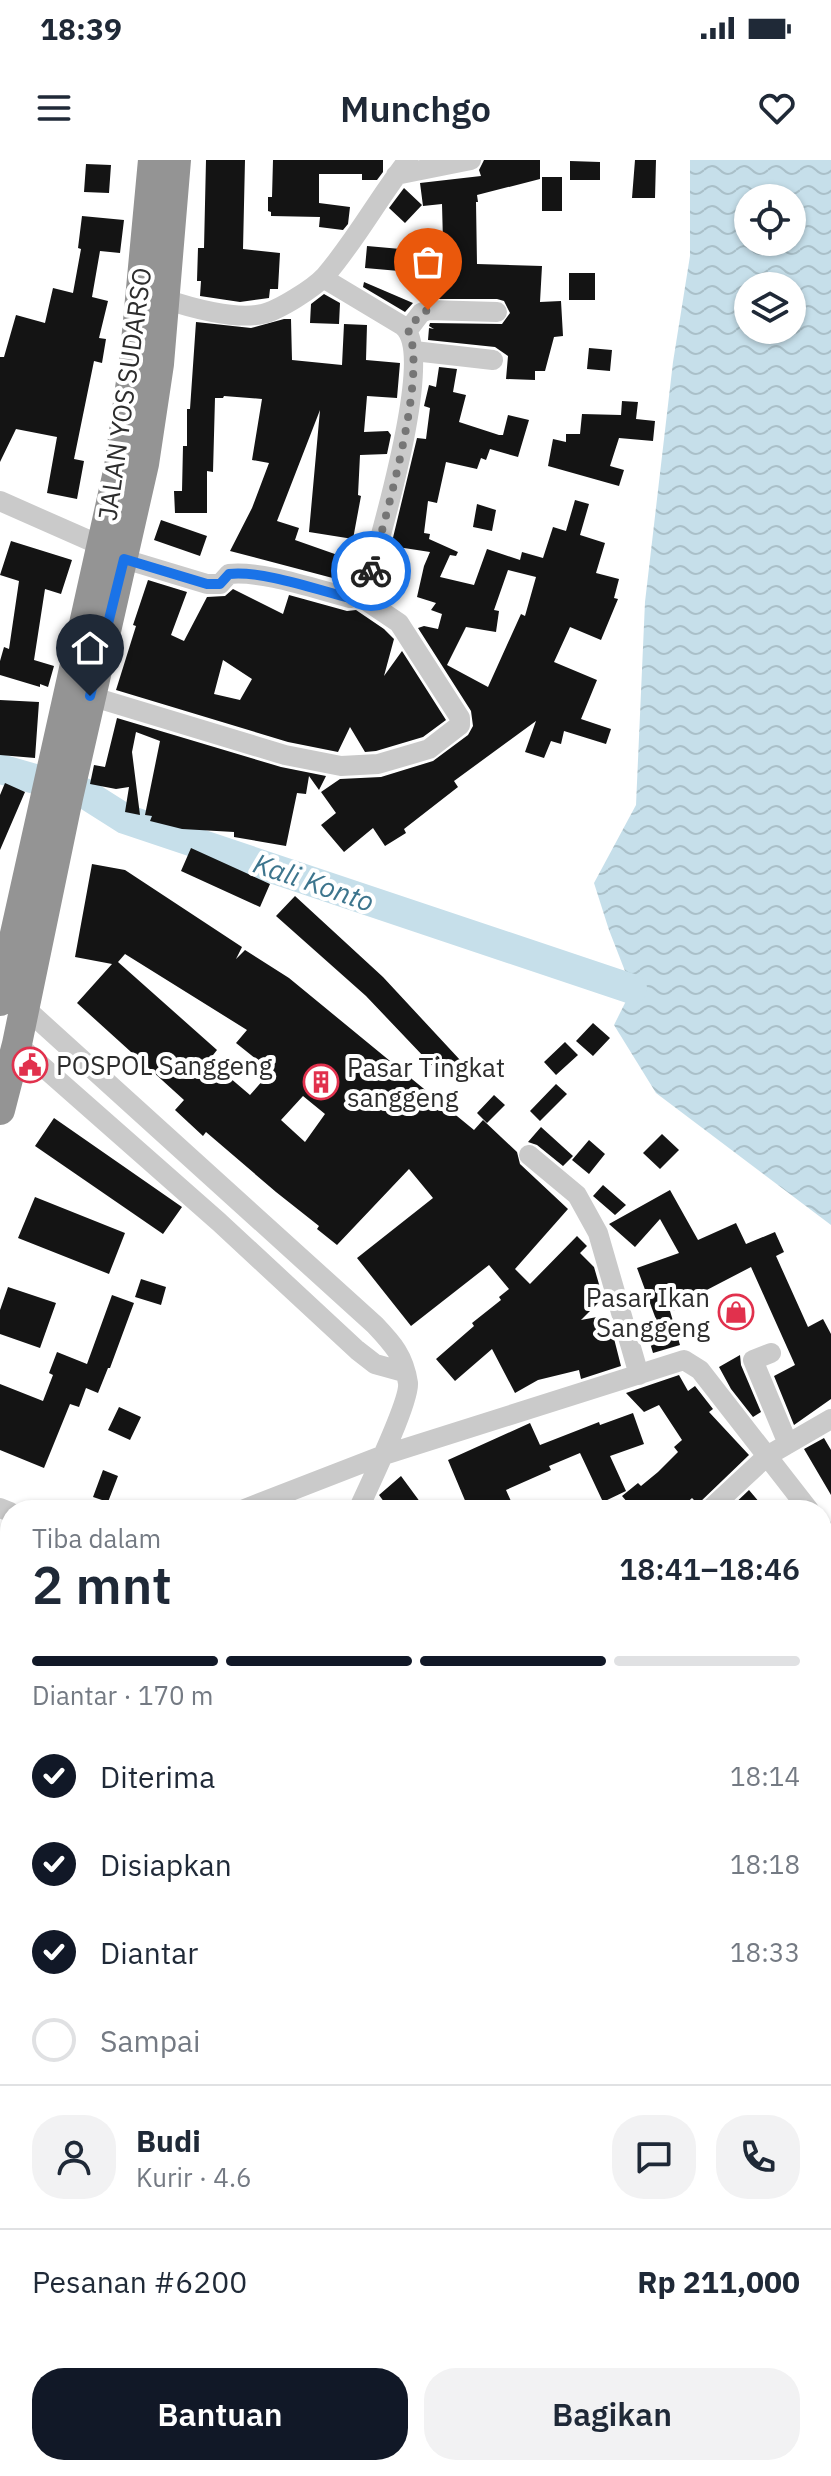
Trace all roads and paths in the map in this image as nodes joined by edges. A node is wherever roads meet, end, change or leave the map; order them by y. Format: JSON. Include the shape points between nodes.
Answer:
{"nodes":[{"id":1,"x":153,"y":160,"type":"edge"},
{"id":2,"x":176,"y":160,"type":"edge"},
{"id":3,"x":471,"y":160,"type":"edge"},
{"id":4,"x":402,"y":168,"type":"edge"},
{"id":5,"x":323,"y":278,"type":"junction"},
{"id":6,"x":165,"y":299,"type":"junction"},
{"id":7,"x":497,"y":312,"type":"dead end"},
{"id":8,"x":408,"y":330,"type":"junction"},
{"id":9,"x":414,"y":351,"type":"junction"},
{"id":10,"x":493,"y":360,"type":"dead end"},
{"id":11,"x":0,"y":501,"type":"edge"},
{"id":12,"x":113,"y":553,"type":"junction"},
{"id":13,"x":359,"y":596,"type":"junction"},
{"id":14,"x":90,"y":696,"type":"junction"},
{"id":15,"x":60,"y":786,"type":"junction"},
{"id":16,"x":12,"y":1004,"type":"edge"},
{"id":17,"x":17,"y":1044,"type":"junction"},
{"id":18,"x":0,"y":1110,"type":"edge"},
{"id":19,"x":529,"y":1155,"type":"dead end"},
{"id":20,"x":236,"y":1200,"type":"junction"},
{"id":21,"x":219,"y":1222,"type":"junction"},
{"id":22,"x":334,"y":1290,"type":"junction"},
{"id":23,"x":316,"y":1312,"type":"junction"},
{"id":24,"x":771,"y":1353,"type":"dead end"},
{"id":25,"x":404,"y":1372,"type":"junction"},
{"id":26,"x":639,"y":1375,"type":"junction"},
{"id":27,"x":831,"y":1419,"type":"edge"},
{"id":28,"x":788,"y":1444,"type":"junction"},
{"id":29,"x":381,"y":1456,"type":"junction"},
{"id":30,"x":767,"y":1456,"type":"junction"},
{"id":31,"x":268,"y":1500,"type":"edge"},
{"id":32,"x":362,"y":1500,"type":"edge"},
{"id":33,"x":720,"y":1500,"type":"edge"},
{"id":34,"x":801,"y":1500,"type":"edge"}],
"edges":[{"from":1,"to":12,"type":"highway","name":"JALAN YOS SUDARSO"},
{"from":2,"to":6,"type":"highway","name":"JALAN YOS SUDARSO"},
{"from":3,"to":4,"type":"street"},
{"from":4,"to":5,"type":"street"},
{"from":5,"to":6,"type":"street","via":[[260,315],[224,313]]},
{"from":5,"to":8,"type":"street"},
{"from":6,"to":12,"type":"highway","name":"JALAN YOS SUDARSO","via":[[144,464]]},
{"from":7,"to":8,"type":"street","via":[[428,310]]},
{"from":8,"to":9,"type":"street"},
{"from":9,"to":10,"type":"street"},
{"from":9,"to":13,"type":"street","via":[[409,419],[371,571]]},
{"from":11,"to":12,"type":"street"},
{"from":12,"to":13,"type":"street","via":[[207,584],[220,584],[236,573]]},
{"from":12,"to":14,"type":"highway","name":"JALAN YOS SUDARSO"},
{"from":12,"to":15,"type":"highway","name":"JALAN YOS SUDARSO"},
{"from":13,"to":14,"type":"street","via":[[399,623],[460,718],[460,725],[429,749],[378,764],[341,766],[285,755]]},
{"from":14,"to":15,"type":"highway","name":"JALAN YOS SUDARSO"},
{"from":15,"to":16,"type":"highway","name":"JALAN YOS SUDARSO"},
{"from":16,"to":17,"type":"highway","name":"JALAN YOS SUDARSO"},
{"from":16,"to":20,"type":"street"},
{"from":17,"to":18,"type":"highway","name":"JALAN YOS SUDARSO"},
{"from":17,"to":21,"type":"street"},
{"from":19,"to":26,"type":"street","via":[[577,1195],[598,1233]]},
{"from":20,"to":21,"type":"street"},
{"from":20,"to":22,"type":"street"},
{"from":21,"to":23,"type":"street"},
{"from":22,"to":23,"type":"street"},
{"from":22,"to":25,"type":"street","via":[[398,1349]]},
{"from":23,"to":25,"type":"street","via":[[375,1364]]},
{"from":24,"to":28,"type":"street","via":[[753,1360]]},
{"from":25,"to":29,"type":"street","via":[[408,1390]]},
{"from":26,"to":29,"type":"street"},
{"from":26,"to":30,"type":"street","via":[[691,1362]]},
{"from":27,"to":28,"type":"street"},
{"from":28,"to":30,"type":"street"},
{"from":29,"to":31,"type":"street"},
{"from":29,"to":32,"type":"street"},
{"from":30,"to":33,"type":"street"},
{"from":30,"to":34,"type":"street"}]}
